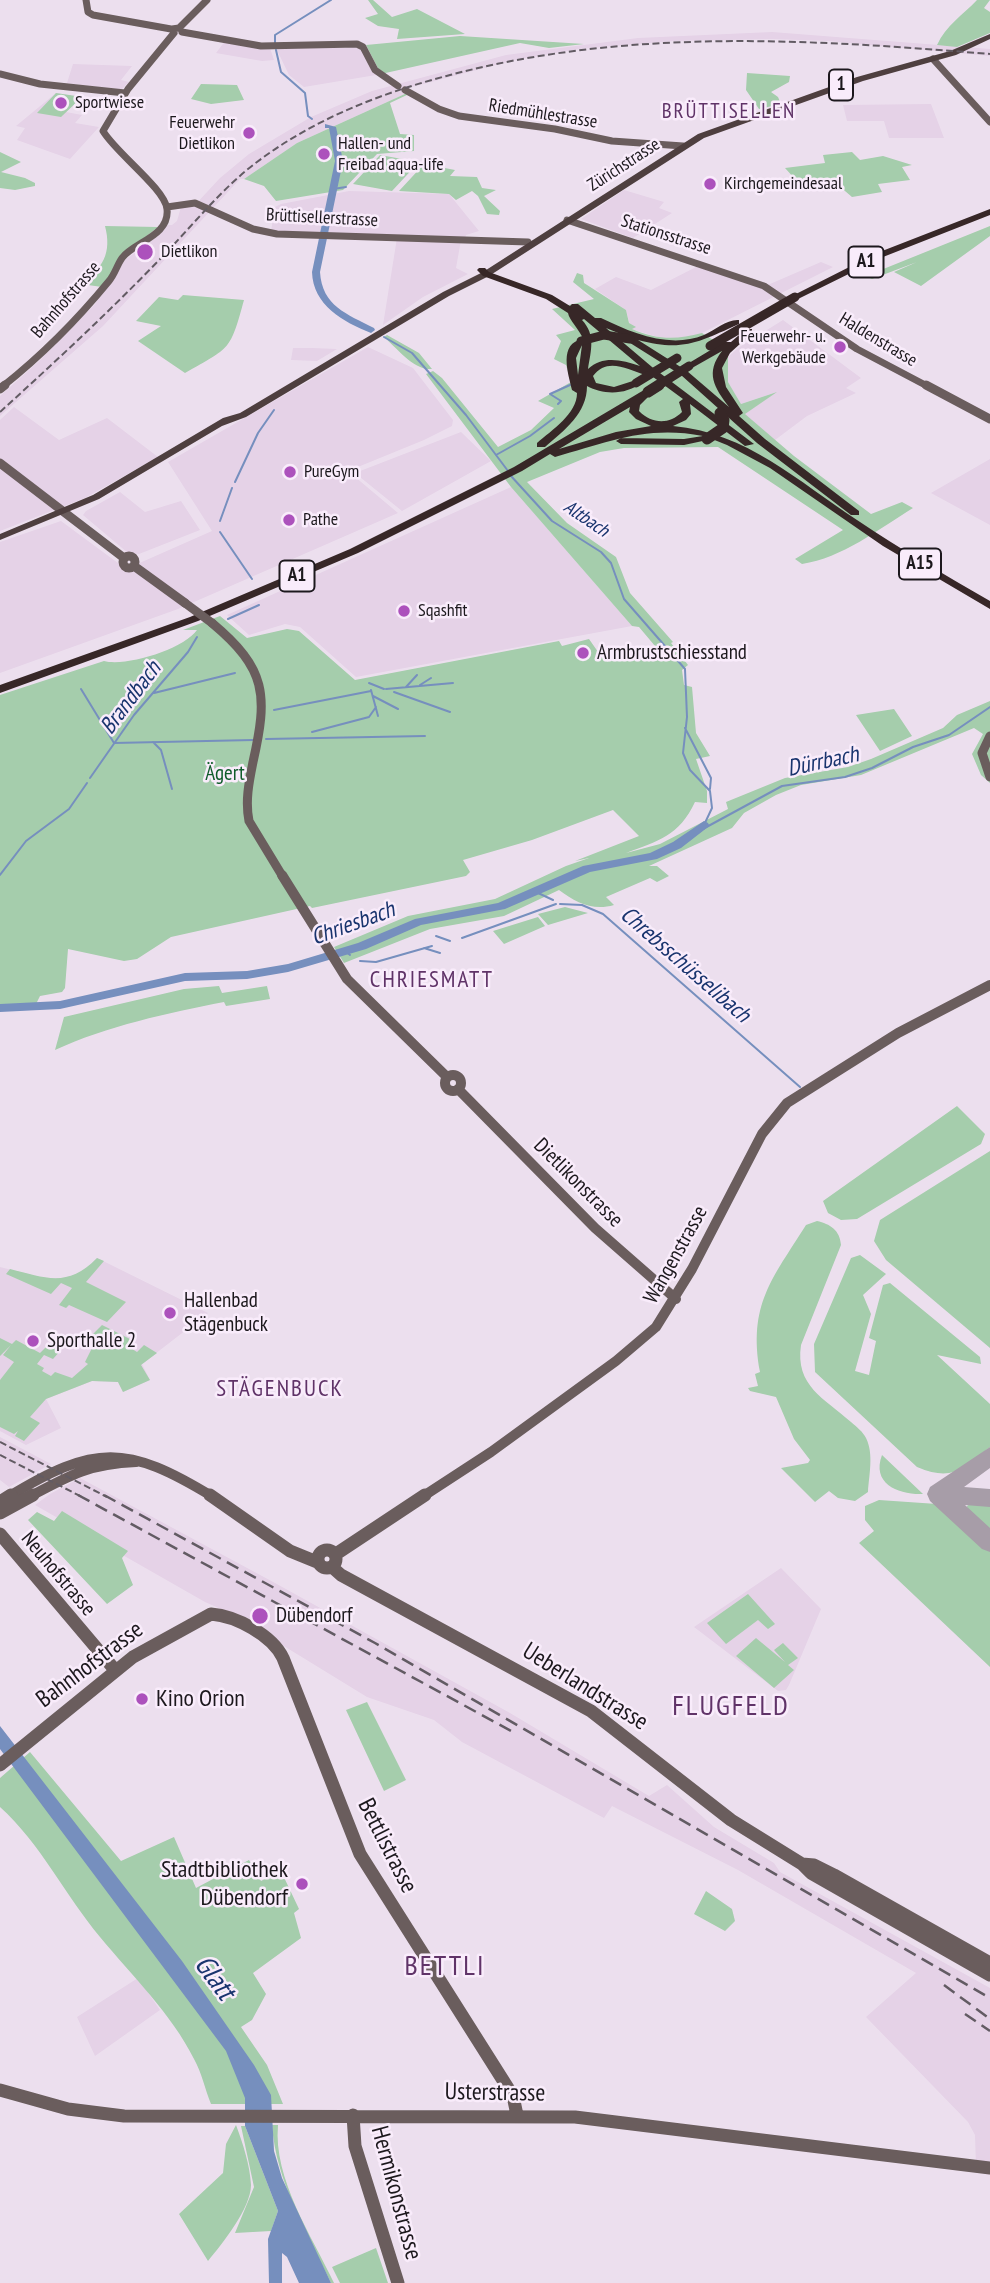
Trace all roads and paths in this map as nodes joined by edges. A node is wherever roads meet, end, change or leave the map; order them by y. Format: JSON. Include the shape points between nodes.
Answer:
{"nodes":[{"id":1,"x":86,"y":0,"type":"edge"},
{"id":2,"x":207,"y":0,"type":"edge"},
{"id":3,"x":177,"y":30,"type":"junction"},
{"id":4,"x":990,"y":36,"type":"edge"},
{"id":5,"x":933,"y":59,"type":"junction"},
{"id":6,"x":0,"y":74,"type":"edge"},
{"id":7,"x":125,"y":93,"type":"junction"},
{"id":8,"x":990,"y":122,"type":"edge"},
{"id":9,"x":683,"y":146,"type":"junction"},
{"id":10,"x":167,"y":206,"type":"junction"},
{"id":11,"x":990,"y":212,"type":"edge"},
{"id":12,"x":990,"y":218,"type":"edge"},
{"id":13,"x":567,"y":220,"type":"junction"},
{"id":14,"x":938,"y":230,"type":"junction"},
{"id":15,"x":511,"y":242,"type":"junction"},
{"id":16,"x":531,"y":243,"type":"junction"},
{"id":17,"x":519,"y":248,"type":"junction"},
{"id":18,"x":486,"y":271,"type":"junction"},
{"id":19,"x":754,"y":282,"type":"joint"},
{"id":20,"x":527,"y":289,"type":"junction"},
{"id":21,"x":796,"y":297,"type":"junction"},
{"id":22,"x":575,"y":306,"type":"junction"},
{"id":23,"x":612,"y":338,"type":"junction"},
{"id":24,"x":711,"y":346,"type":"junction"},
{"id":25,"x":645,"y":372,"type":"junction"},
{"id":26,"x":642,"y":387,"type":"junction"},
{"id":27,"x":0,"y":389,"type":"edge"},
{"id":28,"x":684,"y":402,"type":"junction"},
{"id":29,"x":575,"y":412,"type":"junction"},
{"id":30,"x":990,"y":419,"type":"edge"},
{"id":31,"x":220,"y":424,"type":"joint"},
{"id":32,"x":541,"y":445,"type":"junction"},
{"id":33,"x":778,"y":453,"type":"junction"},
{"id":34,"x":0,"y":463,"type":"edge"},
{"id":35,"x":514,"y":467,"type":"junction"},
{"id":36,"x":775,"y":469,"type":"junction"},
{"id":37,"x":500,"y":473,"type":"junction"},
{"id":38,"x":64,"y":514,"type":"junction"},
{"id":39,"x":856,"y":514,"type":"junction"},
{"id":40,"x":428,"y":515,"type":"junction"},
{"id":41,"x":0,"y":537,"type":"edge"},
{"id":42,"x":990,"y":596,"type":"edge"},
{"id":43,"x":990,"y":606,"type":"edge"},
{"id":44,"x":0,"y":680,"type":"edge"},
{"id":45,"x":0,"y":688,"type":"edge"},
{"id":46,"x":990,"y":736,"type":"edge"},
{"id":47,"x":990,"y":777,"type":"edge"},
{"id":48,"x":990,"y":985,"type":"edge"},
{"id":49,"x":676,"y":1298,"type":"junction"},
{"id":50,"x":144,"y":1462,"type":"junction"},
{"id":51,"x":0,"y":1502,"type":"edge"},
{"id":52,"x":0,"y":1513,"type":"edge"},
{"id":53,"x":0,"y":1534,"type":"edge"},
{"id":54,"x":334,"y":1560,"type":"junction"},
{"id":55,"x":214,"y":1613,"type":"joint"},
{"id":56,"x":115,"y":1670,"type":"junction"},
{"id":57,"x":1,"y":1764,"type":"edge"},
{"id":58,"x":802,"y":1864,"type":"junction"},
{"id":59,"x":990,"y":1963,"type":"edge"},
{"id":60,"x":990,"y":1975,"type":"edge"},
{"id":61,"x":0,"y":2090,"type":"edge"},
{"id":62,"x":354,"y":2115,"type":"junction"},
{"id":63,"x":517,"y":2115,"type":"junction"},
{"id":64,"x":990,"y":2168,"type":"edge"},
{"id":65,"x":398,"y":2283,"type":"edge"}],
"edges":[{"from":1,"to":3,"type":"street","name":"Riedmühlestrasse","via":[[91,15]]},
{"from":2,"to":3,"type":"street"},
{"from":3,"to":7,"type":"street"},
{"from":3,"to":9,"type":"street","name":"Riedmühlestrasse","via":[[273,46],[359,44],[377,72],[439,109],[462,117],[612,141]]},
{"from":4,"to":5,"type":"main road","name":"Zürichstrasse","number":"1"},
{"from":5,"to":8,"type":"street"},
{"from":5,"to":9,"type":"main road","name":"Zürichstrasse","number":"1","via":[[818,93]]},
{"from":6,"to":7,"type":"street","via":[[37,84]]},
{"from":7,"to":10,"type":"street","via":[[103,134]]},
{"from":9,"to":13,"type":"main road","name":"Zürichstrasse","number":"1"},
{"from":10,"to":15,"type":"street","name":"Brüttisellerstrasse","via":[[194,203],[258,230]]},
{"from":10,"to":27,"type":"street","name":"Bahnhofstrasse","via":[[156,233],[123,256],[113,277],[36,360]]},
{"from":11,"to":14,"type":"highway","number":"A1"},
{"from":12,"to":21,"type":"highway","number":"A1"},
{"from":13,"to":16,"type":"main road","name":"Zürichstrasse","number":"1"},
{"from":13,"to":19,"type":"street","name":"Stationsstrasse"},
{"from":14,"to":21,"type":"highway","number":"A1"},
{"from":14,"to":21,"type":"highway"},
{"from":15,"to":16,"type":"street"},
{"from":15,"to":17,"type":"street"},
{"from":16,"to":17,"type":"main road","name":"Zürichstrasse","number":"1"},
{"from":16,"to":18,"type":"main road","name":"Zürichstrasse","number":"1"},
{"from":17,"to":18,"type":"main road","name":"Zürichstrasse","number":"1"},
{"from":18,"to":20,"type":"highway","number":"A15"},
{"from":18,"to":22,"type":"highway","number":"A15"},
{"from":18,"to":31,"type":"main road","name":"Zürichstrasse","number":"1","via":[[266,402]]},
{"from":19,"to":30,"type":"street","name":"Haldenstrasse","via":[[858,349]]},
{"from":20,"to":25,"type":"highway","number":"A15","via":[[574,312]]},
{"from":20,"to":29,"type":"highway","via":[[569,313],[586,331],[582,397]]},
{"from":21,"to":24,"type":"highway","number":"A1","bridge":true},
{"from":21,"to":24,"type":"highway","number":"A1","via":[[749,331]]},
{"from":21,"to":24,"type":"highway","via":[[736,322]]},
{"from":22,"to":23,"type":"highway","number":"A15"},
{"from":22,"to":24,"type":"highway","via":[[607,325],[649,340]]},
{"from":23,"to":39,"type":"highway","number":"A15","via":[[727,428]]},
{"from":23,"to":40,"type":"highway","bridge":true,"via":[[720,413],[723,428],[707,439],[622,441],[583,448]]},
{"from":24,"to":26,"type":"highway","number":"A1","bridge":true},
{"from":24,"to":33,"type":"highway","via":[[721,388],[745,421]]},
{"from":25,"to":26,"type":"highway","via":[[609,363],[593,368],[588,376],[592,385],[604,389]]},
{"from":25,"to":28,"type":"highway","number":"A15"},
{"from":26,"to":28,"type":"highway","via":[[634,410],[650,423],[680,420],[686,414]]},
{"from":26,"to":32,"type":"highway","number":"A1"},
{"from":26,"to":35,"type":"highway","number":"A1"},
{"from":28,"to":36,"type":"highway","number":"A15"},
{"from":29,"to":32,"type":"highway"},
{"from":29,"to":33,"type":"highway","bridge":true,"via":[[578,394],[570,357],[574,347],[604,335],[630,338],[674,364]]},
{"from":31,"to":38,"type":"main road","number":"1","via":[[123,483],[111,495]]},
{"from":32,"to":35,"type":"highway","number":"A1"},
{"from":33,"to":39,"type":"highway"},
{"from":34,"to":38,"type":"street"},
{"from":35,"to":36,"type":"highway","via":[[602,439],[664,429],[719,437]]},
{"from":35,"to":37,"type":"highway","number":"A1"},
{"from":36,"to":43,"type":"highway","number":"A15"},
{"from":37,"to":40,"type":"highway","number":"A1"},
{"from":37,"to":44,"type":"highway","number":"A1","via":[[274,576],[129,635]]},
{"from":38,"to":41,"type":"main road","number":"1"},
{"from":38,"to":49,"type":"street","name":"Dietlikonstrasse","bridge":true,"via":[[124,558],[136,559],[134,566],[242,650],[262,693],[262,722],[245,800],[249,821],[352,985],[447,1077],[445,1088],[458,1089],[557,1191]]},
{"from":39,"to":42,"type":"highway","number":"A15"},
{"from":40,"to":45,"type":"highway","number":"A1","via":[[232,604]]},
{"from":46,"to":47,"type":"street","via":[[982,753]]},
{"from":48,"to":49,"type":"street","name":"Wangenstrasse","via":[[898,1032],[778,1112]]},
{"from":49,"to":54,"type":"street","name":"Wangenstrasse","via":[[656,1327],[603,1371]]},
{"from":50,"to":51,"type":"street","name":"Ueberlandstrasse","via":[[123,1455],[91,1457]]},
{"from":50,"to":52,"type":"street","name":"Ueberlandstrasse","via":[[82,1469]]},
{"from":50,"to":54,"type":"street","name":"Ueberlandstrasse","via":[[179,1478],[290,1551],[318,1558],[321,1567]]},
{"from":53,"to":56,"type":"street","name":"Neuhofstrasse"},
{"from":54,"to":58,"type":"street","name":"Ueberlandstrasse","via":[[341,1575],[591,1712],[731,1820]]},
{"from":55,"to":56,"type":"street","name":"Bahnhofstrasse","via":[[170,1634]]},
{"from":55,"to":63,"type":"street","name":"Bettlistrasse","via":[[270,1641],[280,1651],[360,1854],[513,2096]]},
{"from":56,"to":57,"type":"street","name":"Bahnhofstrasse"},
{"from":58,"to":59,"type":"street","name":"Ueberlandstrasse","via":[[841,1879]]},
{"from":58,"to":60,"type":"street","name":"Ueberlandstrasse","via":[[875,1912]]},
{"from":61,"to":62,"type":"street","name":"Usterstrasse","via":[[110,2115]]},
{"from":62,"to":63,"type":"street","name":"Usterstrasse"},
{"from":62,"to":65,"type":"street","name":"Hermikonstrasse","via":[[355,2146]]},
{"from":63,"to":64,"type":"street","name":"Usterstrasse","via":[[575,2117]]}]}
